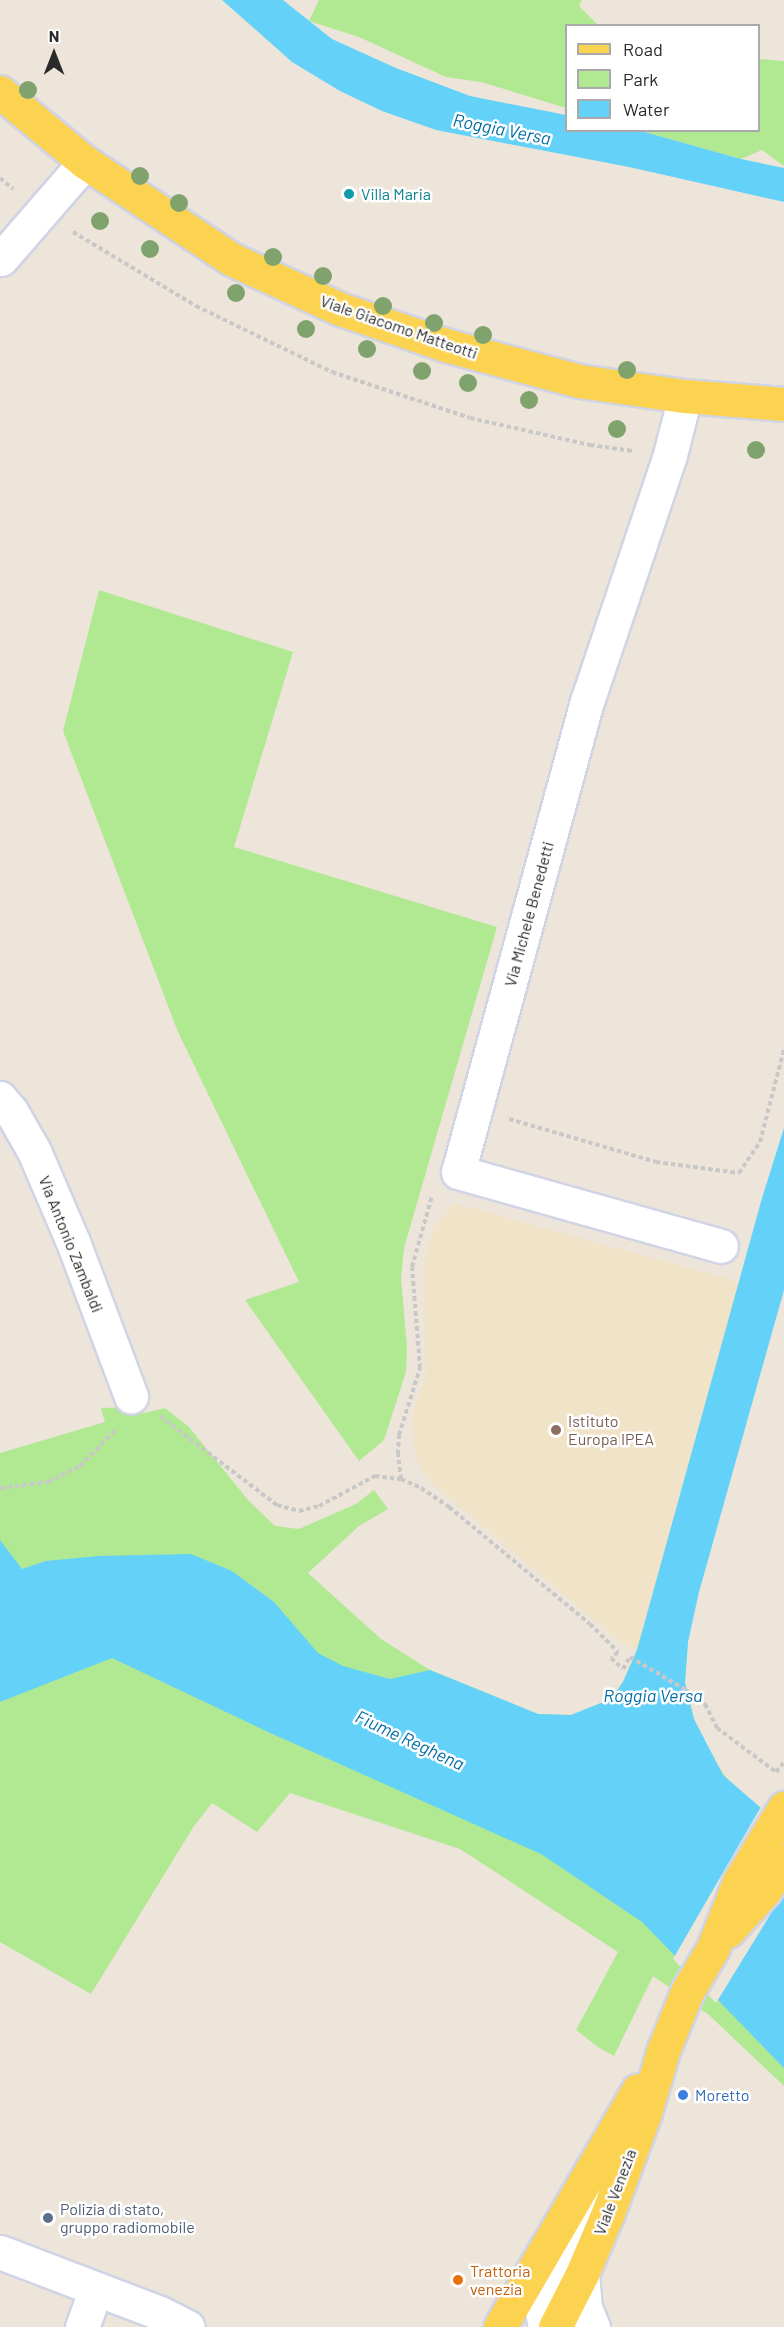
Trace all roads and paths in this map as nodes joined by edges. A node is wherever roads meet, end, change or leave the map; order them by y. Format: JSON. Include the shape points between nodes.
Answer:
{"nodes":[{"id":1,"x":0,"y":92,"type":"edge"},
{"id":2,"x":85,"y":162,"type":"junction"},
{"id":3,"x":0,"y":178,"type":"edge"},
{"id":4,"x":42,"y":213,"type":"junction"},
{"id":5,"x":1,"y":259,"type":"edge"},
{"id":6,"x":685,"y":396,"type":"junction"},
{"id":7,"x":784,"y":404,"type":"edge"},
{"id":8,"x":670,"y":455,"type":"junction"},
{"id":9,"x":784,"y":1049,"type":"edge"},
{"id":10,"x":0,"y":1098,"type":"edge"},
{"id":11,"x":475,"y":1110,"type":"junction"},
{"id":12,"x":458,"y":1172,"type":"junction"},
{"id":13,"x":721,"y":1246,"type":"dead end"},
{"id":14,"x":134,"y":1413,"type":"junction"},
{"id":15,"x":160,"y":1417,"type":"junction"},
{"id":16,"x":401,"y":1479,"type":"junction"},
{"id":17,"x":0,"y":1488,"type":"edge"},
{"id":18,"x":784,"y":1762,"type":"edge"},
{"id":19,"x":784,"y":1808,"type":"edge"},
{"id":20,"x":784,"y":1860,"type":"edge"},
{"id":21,"x":713,"y":1948,"type":"junction"},
{"id":22,"x":663,"y":2051,"type":"junction"},
{"id":23,"x":593,"y":2169,"type":"junction"},
{"id":24,"x":0,"y":2252,"type":"edge"},
{"id":25,"x":582,"y":2274,"type":"junction"},
{"id":26,"x":96,"y":2289,"type":"junction"},
{"id":27,"x":82,"y":2327,"type":"edge"},
{"id":28,"x":188,"y":2327,"type":"edge"},
{"id":29,"x":500,"y":2327,"type":"edge"},
{"id":30,"x":545,"y":2327,"type":"edge"},
{"id":31,"x":555,"y":2327,"type":"edge"},
{"id":32,"x":592,"y":2327,"type":"edge"}],
"edges":[{"from":1,"to":2,"type":"main road","name":"Viale Giacomo Matteotti"},
{"from":2,"to":4,"type":"street"},
{"from":2,"to":6,"type":"main road","name":"Viale Giacomo Matteotti","via":[[231,259],[340,309],[513,366],[579,381]]},
{"from":3,"to":4,"type":"path"},
{"from":4,"to":5,"type":"street"},
{"from":4,"to":8,"type":"path","via":[[196,306],[332,372],[470,418],[590,445]]},
{"from":6,"to":7,"type":"main road","name":"Viale Giacomo Matteotti"},
{"from":6,"to":8,"type":"street","name":"Via Michele Benedetti"},
{"from":8,"to":11,"type":"street","name":"Via Michele Benedetti","via":[[587,701]]},
{"from":9,"to":11,"type":"path","via":[[760,1142],[739,1173],[656,1162]]},
{"from":10,"to":14,"type":"street","name":"Via Antonio Zambaldi","via":[[34,1151],[73,1242]]},
{"from":11,"to":12,"type":"street","name":"Via Michele Benedetti"},
{"from":12,"to":13,"type":"street"},
{"from":12,"to":16,"type":"path","via":[[444,1181],[429,1200],[412,1267],[420,1368],[399,1435]]},
{"from":14,"to":15,"type":"path"},
{"from":14,"to":15,"type":"path","via":[[146,1400]]},
{"from":14,"to":17,"type":"path","via":[[80,1466],[48,1482]]},
{"from":15,"to":16,"type":"path","via":[[277,1505],[298,1511],[319,1506],[375,1476]]},
{"from":16,"to":18,"type":"path","via":[[449,1507],[590,1624],[618,1652],[611,1658],[623,1669],[630,1657],[705,1704],[717,1728],[776,1772]]},
{"from":19,"to":21,"type":"main road","via":[[739,1882]]},
{"from":20,"to":21,"type":"main road","via":[[765,1890]]},
{"from":21,"to":22,"type":"main road","name":"Viale Venezia","via":[[687,1992]]},
{"from":22,"to":23,"type":"main road","name":"Viale Venezia"},
{"from":22,"to":25,"type":"main road","name":"Viale Venezia","via":[[645,2113]]},
{"from":23,"to":29,"type":"main road","name":"Viale Venezia"},
{"from":23,"to":30,"type":"street","name":"Viale Venezia","via":[[588,2210],[545,2287]]},
{"from":24,"to":26,"type":"street"},
{"from":25,"to":31,"type":"main road","name":"Viale Venezia"},
{"from":25,"to":32,"type":"street","via":[[585,2307]]},
{"from":26,"to":27,"type":"street"},
{"from":26,"to":28,"type":"street"}]}
